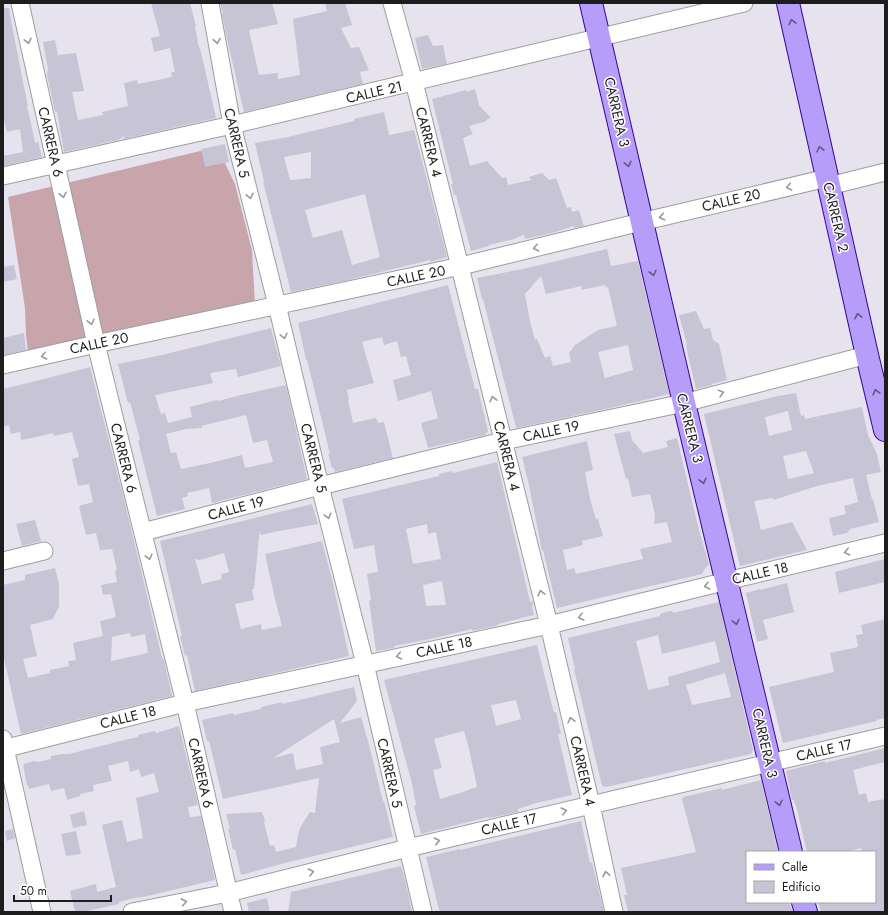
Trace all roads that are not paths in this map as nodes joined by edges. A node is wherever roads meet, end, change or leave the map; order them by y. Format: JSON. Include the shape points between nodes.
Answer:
{"nodes":[{"id":1,"x":20,"y":3,"type":"edge"},
{"id":2,"x":210,"y":3,"type":"edge"},
{"id":3,"x":392,"y":3,"type":"edge"},
{"id":4,"x":591,"y":3,"type":"edge"},
{"id":5,"x":744,"y":3,"type":"edge"},
{"id":6,"x":788,"y":3,"type":"edge"},
{"id":7,"x":600,"y":38,"type":"junction"},
{"id":8,"x":414,"y":82,"type":"junction"},
{"id":9,"x":232,"y":126,"type":"junction"},
{"id":10,"x":56,"y":164,"type":"junction"},
{"id":11,"x":885,"y":172,"type":"edge"},
{"id":12,"x":3,"y":176,"type":"edge"},
{"id":13,"x":828,"y":182,"type":"junction"},
{"id":14,"x":641,"y":222,"type":"junction"},
{"id":15,"x":461,"y":266,"type":"junction"},
{"id":16,"x":277,"y":305,"type":"junction"},
{"id":17,"x":96,"y":344,"type":"junction"},
{"id":18,"x":867,"y":354,"type":"junction"},
{"id":19,"x":3,"y":365,"type":"edge"},
{"id":20,"x":684,"y":403,"type":"junction"},
{"id":21,"x":885,"y":430,"type":"edge"},
{"id":22,"x":503,"y":441,"type":"junction"},
{"id":23,"x":320,"y":486,"type":"junction"},
{"id":24,"x":143,"y":532,"type":"junction"},
{"id":25,"x":885,"y":543,"type":"edge"},
{"id":26,"x":44,"y":551,"type":"dead end"},
{"id":27,"x":3,"y":561,"type":"edge"},
{"id":28,"x":727,"y":581,"type":"junction"},
{"id":29,"x":549,"y":625,"type":"junction"},
{"id":30,"x":365,"y":664,"type":"junction"},
{"id":31,"x":185,"y":703,"type":"junction"},
{"id":32,"x":885,"y":736,"type":"edge"},
{"id":33,"x":4,"y":746,"type":"edge"},
{"id":34,"x":769,"y":763,"type":"junction"},
{"id":35,"x":591,"y":804,"type":"junction"},
{"id":36,"x":408,"y":848,"type":"junction"},
{"id":37,"x":791,"y":851,"type":"edge"},
{"id":38,"x":228,"y":893,"type":"junction"},
{"id":39,"x":42,"y":912,"type":"edge"},
{"id":40,"x":132,"y":912,"type":"edge"},
{"id":41,"x":233,"y":912,"type":"edge"},
{"id":42,"x":424,"y":912,"type":"edge"},
{"id":43,"x":614,"y":912,"type":"edge"}],
"edges":[{"from":1,"to":10,"type":"street","name":"CARRERA 6","one_way":true},
{"from":2,"to":9,"type":"street","name":"CARRERA 5","one_way":true},
{"from":3,"to":8,"type":"street","name":"CARRERA 4"},
{"from":4,"to":7,"type":"main road","name":"CARRERA 3"},
{"from":5,"to":7,"type":"street","name":"CALLE 21"},
{"from":13,"to":6,"type":"main road","name":"CARRERA 2","one_way":true},
{"from":7,"to":8,"type":"street","name":"CALLE 21"},
{"from":7,"to":14,"type":"main road","name":"CARRERA 3","one_way":true},
{"from":8,"to":9,"type":"street","name":"CALLE 21"},
{"from":8,"to":15,"type":"street","name":"CARRERA 4"},
{"from":9,"to":10,"type":"street","name":"CALLE 21"},
{"from":9,"to":16,"type":"street","name":"CARRERA 5","one_way":true},
{"from":10,"to":12,"type":"street","name":"CALLE 21"},
{"from":10,"to":17,"type":"street","name":"CARRERA 6","one_way":true},
{"from":11,"to":13,"type":"street","name":"CALLE 20"},
{"from":13,"to":14,"type":"street","name":"CALLE 20","one_way":true},
{"from":18,"to":13,"type":"main road","name":"CARRERA 2","one_way":true},
{"from":14,"to":15,"type":"street","name":"CALLE 20","one_way":true},
{"from":14,"to":20,"type":"main road","name":"CARRERA 3","one_way":true},
{"from":15,"to":16,"type":"street","name":"CALLE 20"},
{"from":22,"to":15,"type":"street","name":"CARRERA 4","one_way":true},
{"from":16,"to":17,"type":"street","name":"CALLE 20"},
{"from":16,"to":23,"type":"street","name":"CARRERA 5","one_way":true},
{"from":17,"to":19,"type":"street","name":"CALLE 20","one_way":true},
{"from":17,"to":24,"type":"street","name":"CARRERA 6"},
{"from":20,"to":18,"type":"street","name":"CALLE 19","one_way":true},
{"from":21,"to":18,"type":"main road","name":"CARRERA 2","one_way":true},
{"from":20,"to":22,"type":"street","name":"CALLE 19"},
{"from":20,"to":28,"type":"main road","name":"CARRERA 3","one_way":true},
{"from":22,"to":23,"type":"street","name":"CALLE 19"},
{"from":29,"to":22,"type":"street","name":"CARRERA 4","one_way":true},
{"from":23,"to":24,"type":"street","name":"CALLE 19"},
{"from":23,"to":30,"type":"street","name":"CARRERA 5","one_way":true},
{"from":24,"to":31,"type":"street","name":"CARRERA 6","one_way":true},
{"from":25,"to":28,"type":"street","name":"CALLE 18","one_way":true},
{"from":26,"to":27,"type":"street"},
{"from":28,"to":29,"type":"street","name":"CALLE 18","one_way":true},
{"from":28,"to":34,"type":"main road","name":"CARRERA 3","one_way":true},
{"from":29,"to":30,"type":"street","name":"CALLE 18","one_way":true},
{"from":35,"to":29,"type":"street","name":"CARRERA 4","one_way":true},
{"from":30,"to":31,"type":"street","name":"CALLE 18"},
{"from":30,"to":36,"type":"street","name":"CARRERA 5"},
{"from":31,"to":33,"type":"street","name":"CALLE 18"},
{"from":31,"to":38,"type":"street","name":"CARRERA 6"},
{"from":32,"to":34,"type":"street","name":"CALLE 17"},
{"from":33,"to":39,"type":"street"},
{"from":34,"to":35,"type":"street","name":"CALLE 17"},
{"from":34,"to":37,"type":"main road","name":"CARRERA 3","one_way":true},
{"from":36,"to":35,"type":"street","name":"CALLE 17","one_way":true},
{"from":43,"to":35,"type":"street","name":"CARRERA 4","one_way":true},
{"from":38,"to":36,"type":"street","name":"CALLE 17","one_way":true},
{"from":36,"to":42,"type":"street","name":"CARRERA 5"},
{"from":40,"to":38,"type":"street","name":"CALLE 17","one_way":true},
{"from":38,"to":41,"type":"street","name":"CARRERA 6"}]}
